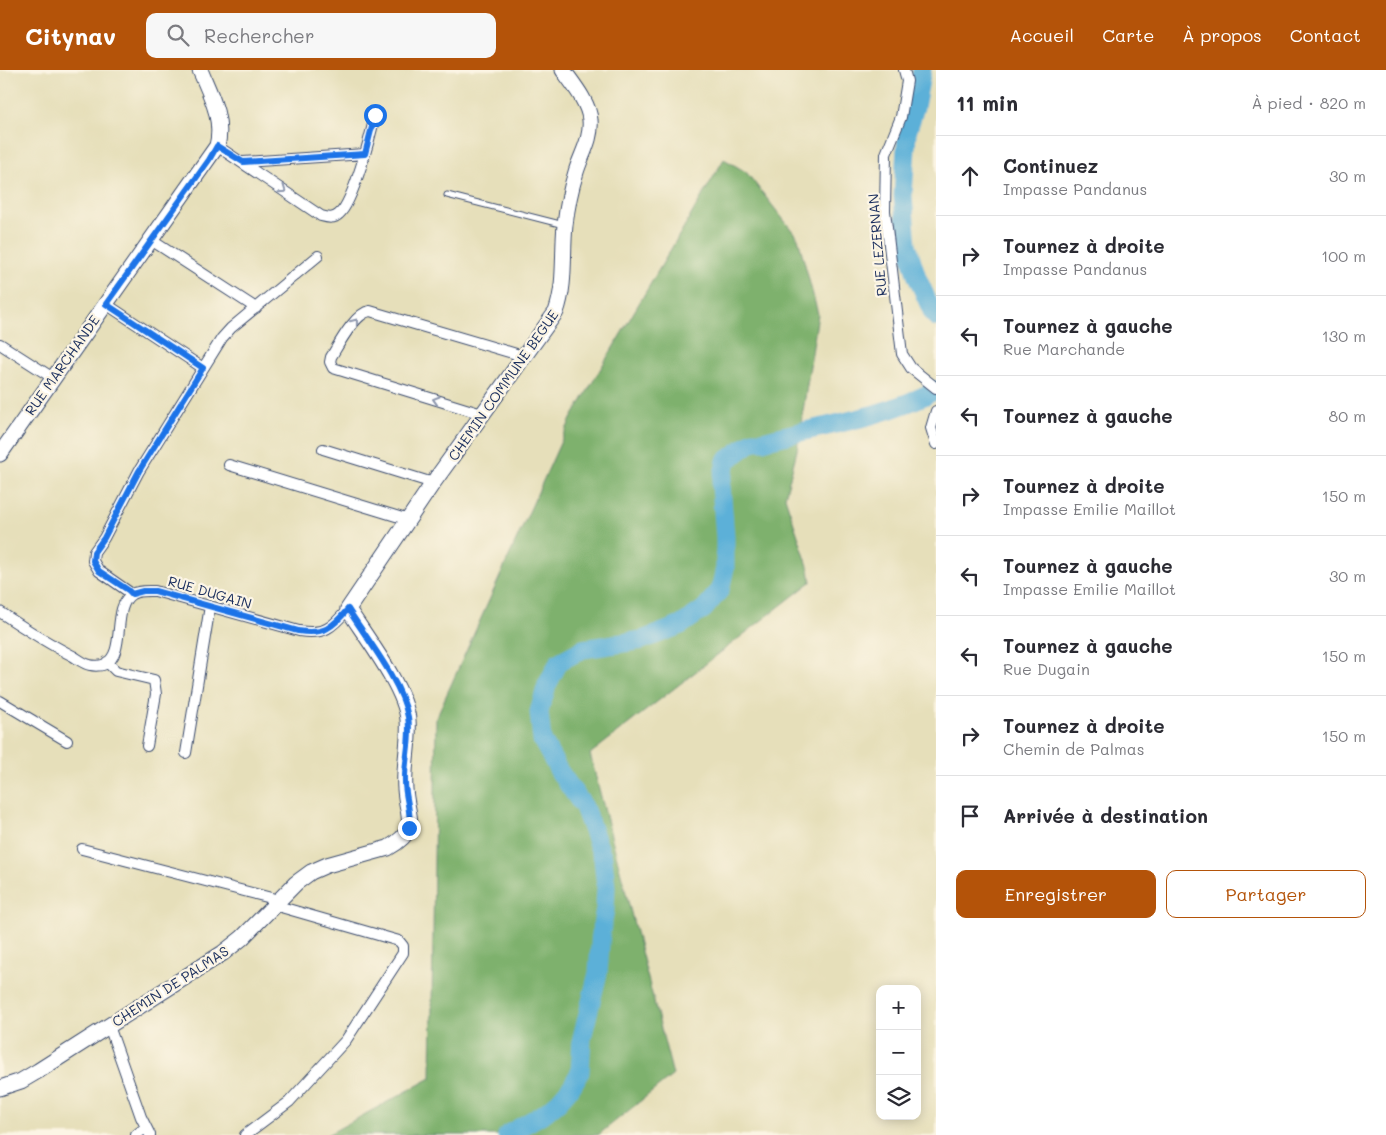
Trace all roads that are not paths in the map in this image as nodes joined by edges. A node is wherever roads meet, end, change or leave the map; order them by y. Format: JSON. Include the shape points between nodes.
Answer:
{"nodes":[{"id":1,"x":200,"y":70,"type":"edge"},
{"id":2,"x":563,"y":70,"type":"edge"},
{"id":3,"x":904,"y":70,"type":"edge"},
{"id":4,"x":375,"y":115,"type":"dead end"},
{"id":5,"x":217,"y":146,"type":"junction"},
{"id":6,"x":365,"y":154,"type":"junction"},
{"id":7,"x":243,"y":162,"type":"junction"},
{"id":8,"x":447,"y":195,"type":"dead end"},
{"id":9,"x":565,"y":225,"type":"junction"},
{"id":10,"x":151,"y":240,"type":"junction"},
{"id":11,"x":318,"y":256,"type":"dead end"},
{"id":12,"x":106,"y":304,"type":"junction"},
{"id":13,"x":256,"y":308,"type":"junction"},
{"id":14,"x":0,"y":344,"type":"edge"},
{"id":15,"x":523,"y":356,"type":"junction"},
{"id":16,"x":203,"y":368,"type":"junction"},
{"id":17,"x":53,"y":378,"type":"junction"},
{"id":18,"x":936,"y":388,"type":"edge"},
{"id":19,"x":936,"y":411,"type":"edge"},
{"id":20,"x":482,"y":414,"type":"junction"},
{"id":21,"x":936,"y":444,"type":"edge"},
{"id":22,"x":323,"y":449,"type":"dead end"},
{"id":23,"x":0,"y":454,"type":"edge"},
{"id":24,"x":229,"y":465,"type":"dead end"},
{"id":25,"x":433,"y":483,"type":"junction"},
{"id":26,"x":409,"y":520,"type":"junction"},
{"id":27,"x":132,"y":594,"type":"junction"},
{"id":28,"x":210,"y":606,"type":"junction"},
{"id":29,"x":348,"y":609,"type":"junction"},
{"id":30,"x":0,"y":612,"type":"edge"},
{"id":31,"x":107,"y":662,"type":"junction"},
{"id":32,"x":0,"y":701,"type":"edge"},
{"id":33,"x":68,"y":741,"type":"dead end"},
{"id":34,"x":147,"y":746,"type":"dead end"},
{"id":35,"x":186,"y":753,"type":"dead end"},
{"id":36,"x":82,"y":849,"type":"dead end"},
{"id":37,"x":277,"y":902,"type":"junction"},
{"id":38,"x":109,"y":1026,"type":"junction"},
{"id":39,"x":0,"y":1088,"type":"edge"},
{"id":40,"x":148,"y":1131,"type":"edge"},
{"id":41,"x":136,"y":1135,"type":"edge"},
{"id":42,"x":245,"y":1135,"type":"edge"}],
"edges":[{"from":1,"to":5,"type":"street","via":[[218,115]]},
{"from":2,"to":9,"type":"street","name":"CHEMIN COMMUNE BEGUE","via":[[585,104],[591,131],[576,172]]},
{"from":3,"to":18,"type":"street","name":"RUE LEZERNAN","via":[[907,81],[901,117],[886,154],[885,211],[902,354],[911,368]]},
{"from":4,"to":6,"type":"street"},
{"from":5,"to":7,"type":"street"},
{"from":5,"to":10,"type":"street","name":"RUE MARCHANDE"},
{"from":6,"to":7,"type":"street"},
{"from":7,"to":6,"type":"street","one_way":true,"via":[[327,218],[344,209]]},
{"from":8,"to":9,"type":"lane"},
{"from":9,"to":15,"type":"street","name":"CHEMIN COMMUNE BEGUE","via":[[561,298],[556,312]]},
{"from":10,"to":12,"type":"street","name":"RUE MARCHANDE"},
{"from":10,"to":13,"type":"street"},
{"from":11,"to":13,"type":"street"},
{"from":12,"to":16,"type":"street"},
{"from":12,"to":17,"type":"street","name":"RUE MARCHANDE"},
{"from":13,"to":16,"type":"street","via":[[222,338]]},
{"from":14,"to":17,"type":"street"},
{"from":15,"to":20,"type":"street","name":"CHEMIN COMMUNE BEGUE"},
{"from":20,"to":15,"type":"street","one_way":true,"via":[[333,368],[331,357],[358,317],[370,311]]},
{"from":16,"to":27,"type":"street","via":[[139,471],[94,552],[93,561],[99,571]]},
{"from":17,"to":23,"type":"street","name":"RUE MARCHANDE"},
{"from":19,"to":21,"type":"street","via":[[931,428]]},
{"from":20,"to":25,"type":"street","name":"CHEMIN COMMUNE BEGUE"},
{"from":22,"to":25,"type":"street"},
{"from":24,"to":26,"type":"street"},
{"from":25,"to":26,"type":"street","name":"CHEMIN COMMUNE BEGUE"},
{"from":26,"to":29,"type":"street","name":"CHEMIN COMMUNE BEGUE"},
{"from":27,"to":28,"type":"street","name":"RUE DUGAIN","via":[[155,591]]},
{"from":27,"to":31,"type":"street","via":[[122,611],[116,651]]},
{"from":28,"to":29,"type":"street","name":"RUE DUGAIN","via":[[312,633],[336,623]]},
{"from":28,"to":35,"type":"street"},
{"from":29,"to":37,"type":"street","name":"CHEMIN DE PALMAS","via":[[392,678],[405,705],[409,732],[405,777],[411,819],[409,828],[397,843],[388,848],[311,872]]},
{"from":30,"to":31,"type":"street","via":[[51,645],[90,665]]},
{"from":31,"to":34,"type":"street","via":[[116,671],[154,680],[156,694]]},
{"from":32,"to":33,"type":"street"},
{"from":36,"to":37,"type":"street"},
{"from":37,"to":38,"type":"street","name":"CHEMIN DE PALMAS","via":[[224,953]]},
{"from":37,"to":42,"type":"street","via":[[399,941],[403,953],[346,1040],[289,1102]]},
{"from":38,"to":39,"type":"street","name":"CHEMIN DE PALMAS","via":[[26,1078]]},
{"from":38,"to":40,"type":"street"},
{"from":40,"to":41,"type":"street"}]}
